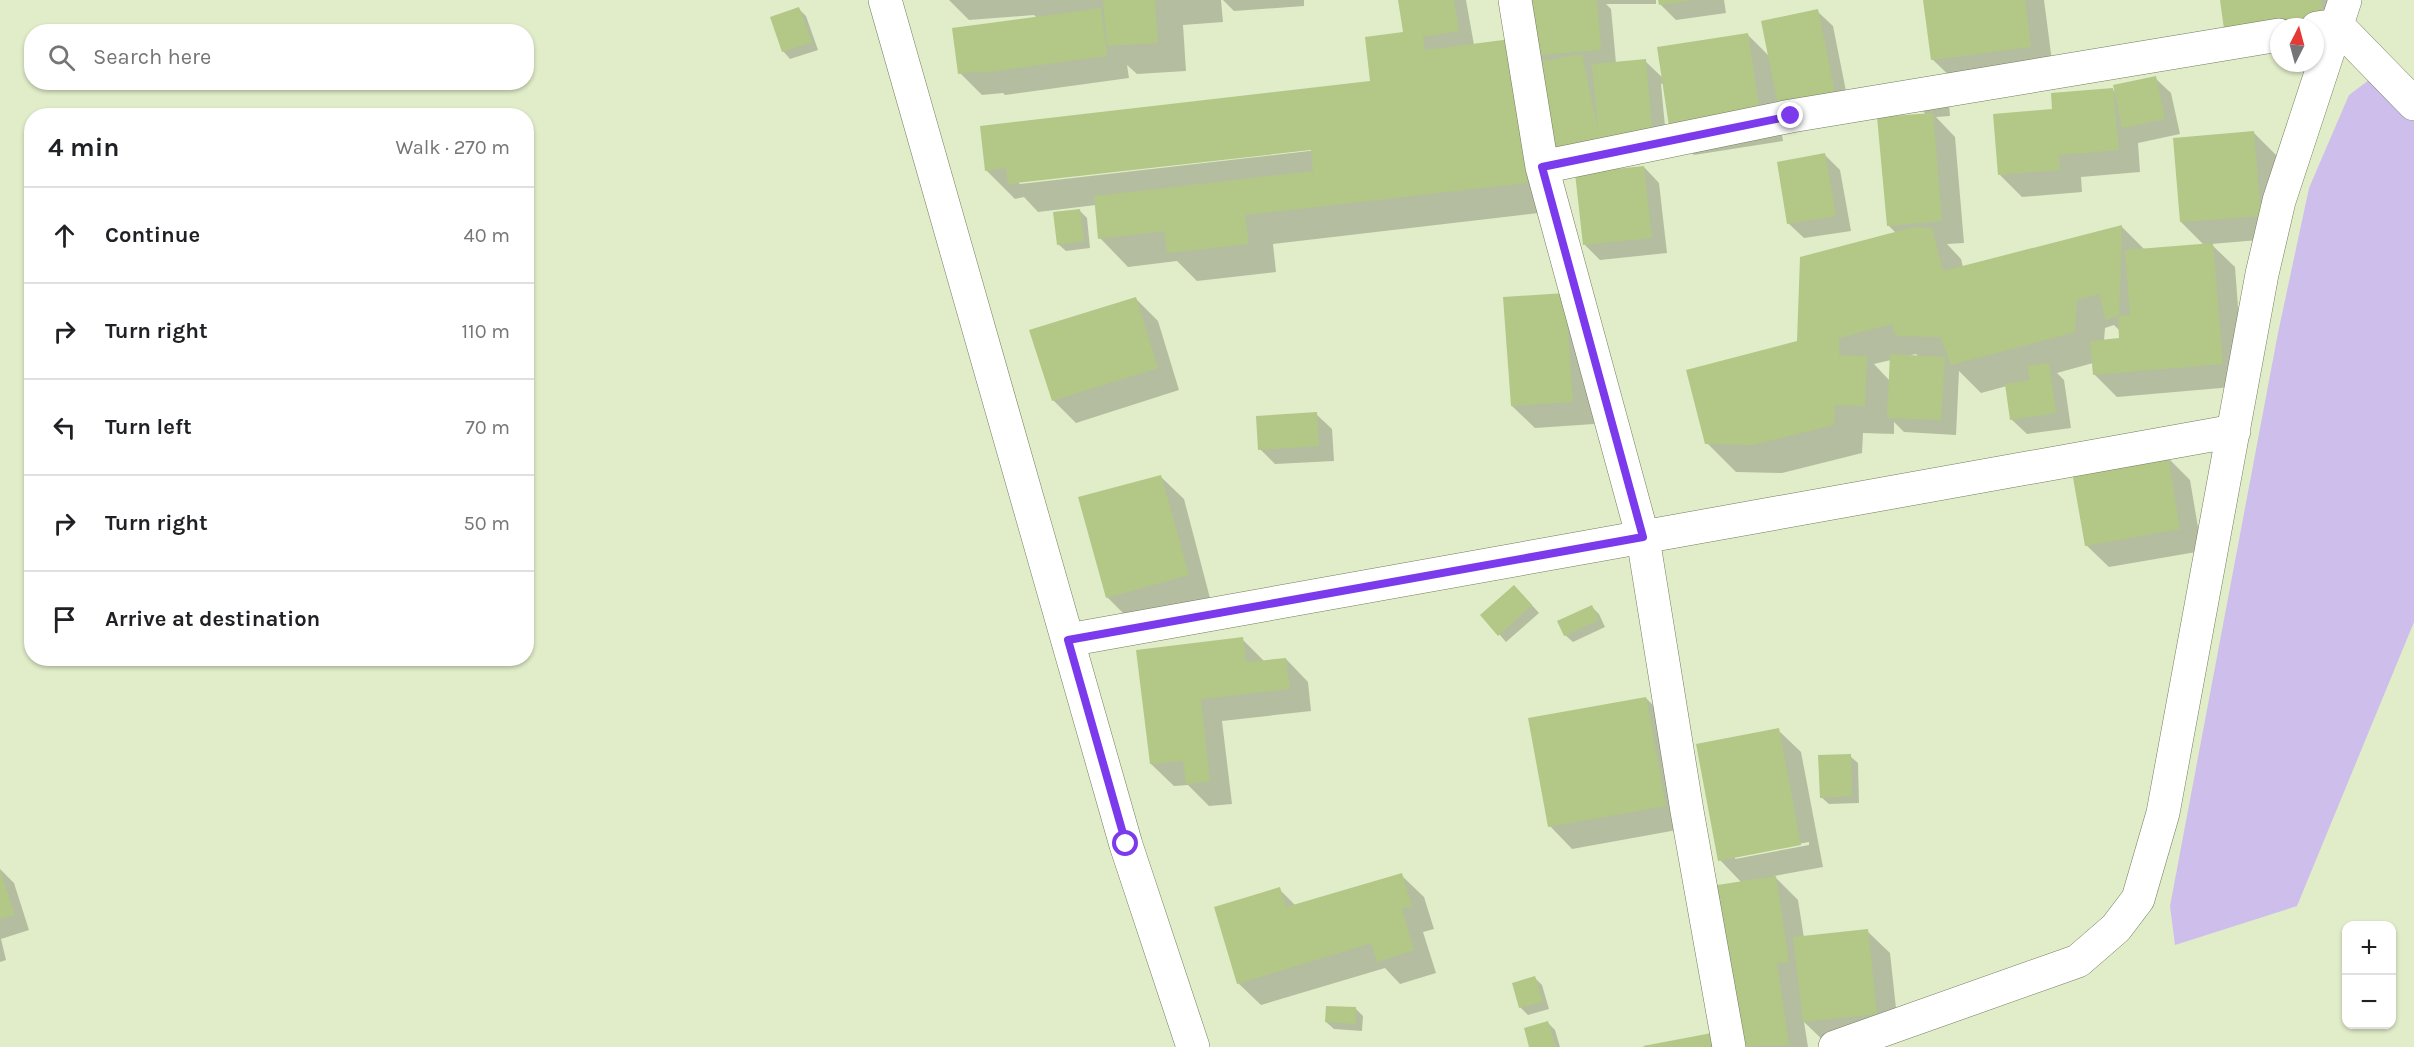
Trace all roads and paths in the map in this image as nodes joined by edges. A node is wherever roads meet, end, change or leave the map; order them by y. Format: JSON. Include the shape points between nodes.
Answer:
{"nodes":[{"id":1,"x":885,"y":0,"type":"edge"},
{"id":2,"x":1515,"y":0,"type":"edge"},
{"id":3,"x":2332,"y":18,"type":"edge"},
{"id":4,"x":2270,"y":36,"type":"edge"},
{"id":5,"x":2414,"y":104,"type":"edge"},
{"id":6,"x":1542,"y":167,"type":"junction"},
{"id":7,"x":2234,"y":431,"type":"junction"},
{"id":8,"x":1643,"y":537,"type":"junction"},
{"id":9,"x":1068,"y":640,"type":"junction"},
{"id":10,"x":1193,"y":1047,"type":"edge"},
{"id":11,"x":1729,"y":1047,"type":"edge"},
{"id":12,"x":1835,"y":1047,"type":"edge"}],
"edges":[{"from":1,"to":9,"type":"street"},
{"from":2,"to":6,"type":"street"},
{"from":3,"to":5,"type":"street"},
{"from":3,"to":7,"type":"street","via":[[2279,201]]},
{"from":4,"to":6,"type":"street","via":[[1791,116]]},
{"from":6,"to":8,"type":"street"},
{"from":7,"to":8,"type":"street"},
{"from":7,"to":12,"type":"street","via":[[2163,813],[2138,899],[2116,928],[2078,961]]},
{"from":8,"to":9,"type":"street"},
{"from":8,"to":11,"type":"street"},
{"from":9,"to":10,"type":"street","via":[[1126,844]]}]}
